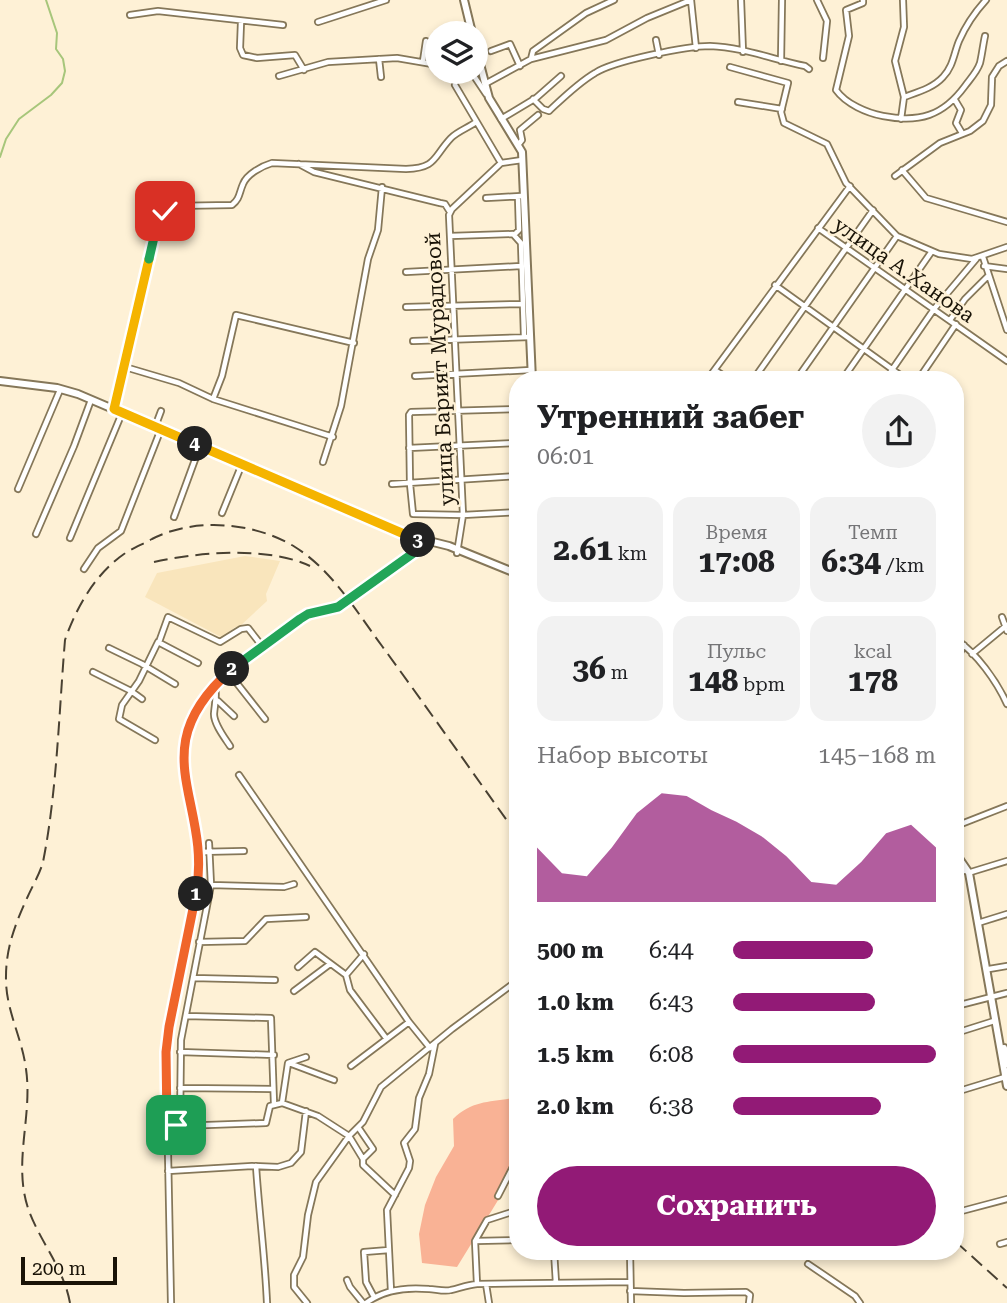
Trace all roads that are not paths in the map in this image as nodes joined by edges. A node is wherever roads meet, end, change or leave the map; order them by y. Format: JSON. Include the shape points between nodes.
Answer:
{"nodes":[{"id":1,"x":386,"y":0,"type":"edge"},
{"id":2,"x":464,"y":0,"type":"edge"},
{"id":3,"x":614,"y":0,"type":"edge"},
{"id":4,"x":691,"y":0,"type":"edge"},
{"id":5,"x":741,"y":0,"type":"edge"},
{"id":6,"x":782,"y":0,"type":"edge"},
{"id":7,"x":817,"y":0,"type":"edge"},
{"id":8,"x":863,"y":0,"type":"edge"},
{"id":9,"x":903,"y":0,"type":"edge"},
{"id":10,"x":986,"y":0,"type":"edge"},
{"id":11,"x":131,"y":15,"type":"dead end"},
{"id":12,"x":469,"y":21,"type":"edge"},
{"id":13,"x":241,"y":22,"type":"junction"},
{"id":14,"x":318,"y":22,"type":"dead end"},
{"id":15,"x":283,"y":25,"type":"dead end"},
{"id":16,"x":985,"y":36,"type":"dead end"},
{"id":17,"x":656,"y":40,"type":"dead end"},
{"id":18,"x":425,"y":48,"type":"edge"},
{"id":19,"x":696,"y":48,"type":"junction"},
{"id":20,"x":491,"y":51,"type":"dead end"},
{"id":21,"x":743,"y":52,"type":"junction"},
{"id":22,"x":659,"y":55,"type":"junction"},
{"id":23,"x":823,"y":58,"type":"dead end"},
{"id":24,"x":379,"y":59,"type":"junction"},
{"id":25,"x":531,"y":59,"type":"junction"},
{"id":26,"x":423,"y":61,"type":"joint"},
{"id":27,"x":782,"y":61,"type":"junction"},
{"id":28,"x":1007,"y":61,"type":"edge"},
{"id":29,"x":520,"y":66,"type":"junction"},
{"id":30,"x":730,"y":67,"type":"dead end"},
{"id":31,"x":809,"y":69,"type":"dead end"},
{"id":32,"x":304,"y":70,"type":"junction"},
{"id":33,"x":279,"y":76,"type":"dead end"},
{"id":34,"x":561,"y":76,"type":"dead end"},
{"id":35,"x":381,"y":77,"type":"dead end"},
{"id":36,"x":479,"y":84,"type":"edge"},
{"id":37,"x":455,"y":85,"type":"dead end"},
{"id":38,"x":484,"y":85,"type":"joint"},
{"id":39,"x":904,"y":97,"type":"junction"},
{"id":40,"x":489,"y":98,"type":"junction"},
{"id":41,"x":533,"y":99,"type":"junction"},
{"id":42,"x":955,"y":100,"type":"junction"},
{"id":43,"x":738,"y":102,"type":"dead end"},
{"id":44,"x":782,"y":109,"type":"junction"},
{"id":45,"x":538,"y":115,"type":"dead end"},
{"id":46,"x":901,"y":119,"type":"junction"},
{"id":47,"x":500,"y":120,"type":"junction"},
{"id":48,"x":476,"y":122,"type":"junction"},
{"id":49,"x":962,"y":133,"type":"junction"},
{"id":50,"x":518,"y":145,"type":"junction"},
{"id":51,"x":523,"y":160,"type":"junction"},
{"id":52,"x":298,"y":163,"type":"junction"},
{"id":53,"x":501,"y":163,"type":"junction"},
{"id":54,"x":902,"y":170,"type":"junction"},
{"id":55,"x":895,"y":176,"type":"dead end"},
{"id":56,"x":850,"y":186,"type":"junction"},
{"id":57,"x":382,"y":187,"type":"junction"},
{"id":58,"x":521,"y":196,"type":"junction"},
{"id":59,"x":486,"y":198,"type":"dead end"},
{"id":60,"x":873,"y":210,"type":"junction"},
{"id":61,"x":450,"y":212,"type":"junction"},
{"id":62,"x":1007,"y":222,"type":"edge"},
{"id":63,"x":818,"y":229,"type":"junction"},
{"id":64,"x":514,"y":234,"type":"junction"},
{"id":65,"x":450,"y":236,"type":"junction"},
{"id":66,"x":897,"y":236,"type":"junction"},
{"id":67,"x":523,"y":244,"type":"junction"},
{"id":68,"x":1007,"y":247,"type":"edge"},
{"id":69,"x":846,"y":248,"type":"junction"},
{"id":70,"x":932,"y":251,"type":"junction"},
{"id":71,"x":980,"y":257,"type":"junction"},
{"id":72,"x":521,"y":266,"type":"junction"},
{"id":73,"x":984,"y":266,"type":"junction"},
{"id":74,"x":876,"y":267,"type":"junction"},
{"id":75,"x":1007,"y":269,"type":"edge"},
{"id":76,"x":452,"y":270,"type":"junction"},
{"id":77,"x":406,"y":272,"type":"dead end"},
{"id":78,"x":988,"y":276,"type":"junction"},
{"id":79,"x":775,"y":285,"type":"junction"},
{"id":80,"x":906,"y":289,"type":"junction"},
{"id":81,"x":522,"y":304,"type":"junction"},
{"id":82,"x":454,"y":306,"type":"junction"},
{"id":83,"x":406,"y":307,"type":"dead end"},
{"id":84,"x":804,"y":307,"type":"junction"},
{"id":85,"x":934,"y":309,"type":"junction"},
{"id":86,"x":950,"y":320,"type":"junction"},
{"id":87,"x":956,"y":324,"type":"junction"},
{"id":88,"x":833,"y":328,"type":"junction"},
{"id":89,"x":1007,"y":330,"type":"edge"},
{"id":90,"x":527,"y":337,"type":"junction"},
{"id":91,"x":455,"y":339,"type":"junction"},
{"id":92,"x":413,"y":341,"type":"dead end"},
{"id":93,"x":354,"y":343,"type":"junction"},
{"id":94,"x":864,"y":349,"type":"junction"},
{"id":95,"x":1007,"y":361,"type":"edge"},
{"id":96,"x":125,"y":367,"type":"junction"},
{"id":97,"x":892,"y":369,"type":"junction"},
{"id":98,"x":531,"y":370,"type":"joint"},
{"id":99,"x":715,"y":370,"type":"edge"},
{"id":100,"x":509,"y":371,"type":"edge"},
{"id":101,"x":512,"y":371,"type":"edge"},
{"id":102,"x":759,"y":371,"type":"edge"},
{"id":103,"x":802,"y":371,"type":"edge"},
{"id":104,"x":848,"y":371,"type":"edge"},
{"id":105,"x":895,"y":371,"type":"edge"},
{"id":106,"x":924,"y":371,"type":"edge"},
{"id":107,"x":457,"y":374,"type":"junction"},
{"id":108,"x":415,"y":376,"type":"dead end"},
{"id":109,"x":0,"y":381,"type":"edge"},
{"id":110,"x":60,"y":390,"type":"junction"},
{"id":111,"x":91,"y":399,"type":"junction"},
{"id":112,"x":213,"y":399,"type":"junction"},
{"id":113,"x":114,"y":409,"type":"junction"},
{"id":114,"x":509,"y":409,"type":"edge"},
{"id":115,"x":161,"y":411,"type":"dead end"},
{"id":116,"x":458,"y":411,"type":"junction"},
{"id":117,"x":122,"y":413,"type":"junction"},
{"id":118,"x":158,"y":428,"type":"junction"},
{"id":119,"x":332,"y":437,"type":"junction"},
{"id":120,"x":509,"y":443,"type":"edge"},
{"id":121,"x":200,"y":446,"type":"junction"},
{"id":122,"x":460,"y":446,"type":"junction"},
{"id":123,"x":409,"y":448,"type":"junction"},
{"id":124,"x":323,"y":462,"type":"dead end"},
{"id":125,"x":242,"y":464,"type":"junction"},
{"id":126,"x":509,"y":477,"type":"edge"},
{"id":127,"x":461,"y":481,"type":"junction"},
{"id":128,"x":392,"y":484,"type":"dead end"},
{"id":129,"x":410,"y":484,"type":"junction"},
{"id":130,"x":18,"y":489,"type":"dead end"},
{"id":131,"x":509,"y":512,"type":"edge"},
{"id":132,"x":222,"y":513,"type":"dead end"},
{"id":133,"x":463,"y":515,"type":"junction"},
{"id":134,"x":174,"y":517,"type":"dead end"},
{"id":135,"x":36,"y":534,"type":"dead end"},
{"id":136,"x":70,"y":538,"type":"dead end"},
{"id":137,"x":427,"y":542,"type":"junction"},
{"id":138,"x":457,"y":551,"type":"junction"},
{"id":139,"x":84,"y":569,"type":"dead end"},
{"id":140,"x":509,"y":572,"type":"edge"},
{"id":141,"x":1002,"y":617,"type":"dead end"},
{"id":142,"x":1006,"y":627,"type":"edge"},
{"id":143,"x":159,"y":642,"type":"junction"},
{"id":144,"x":964,"y":645,"type":"edge"},
{"id":145,"x":262,"y":646,"type":"junction"},
{"id":146,"x":109,"y":648,"type":"dead end"},
{"id":147,"x":972,"y":654,"type":"junction"},
{"id":148,"x":198,"y":663,"type":"dead end"},
{"id":149,"x":145,"y":666,"type":"junction"},
{"id":150,"x":93,"y":672,"type":"dead end"},
{"id":151,"x":228,"y":672,"type":"junction"},
{"id":152,"x":175,"y":684,"type":"dead end"},
{"id":153,"x":215,"y":684,"type":"junction"},
{"id":154,"x":131,"y":691,"type":"junction"},
{"id":155,"x":142,"y":699,"type":"dead end"},
{"id":156,"x":218,"y":701,"type":"junction"},
{"id":157,"x":1007,"y":704,"type":"edge"},
{"id":158,"x":234,"y":716,"type":"dead end"},
{"id":159,"x":265,"y":719,"type":"dead end"},
{"id":160,"x":155,"y":740,"type":"dead end"},
{"id":161,"x":230,"y":746,"type":"dead end"},
{"id":162,"x":239,"y":775,"type":"dead end"},
{"id":163,"x":1007,"y":806,"type":"edge"},
{"id":164,"x":964,"y":823,"type":"edge"},
{"id":165,"x":209,"y":843,"type":"dead end"},
{"id":166,"x":244,"y":850,"type":"dead end"},
{"id":167,"x":209,"y":851,"type":"junction"},
{"id":168,"x":198,"y":852,"type":"junction"},
{"id":169,"x":1007,"y":861,"type":"edge"},
{"id":170,"x":964,"y":862,"type":"edge"},
{"id":171,"x":964,"y":864,"type":"edge"},
{"id":172,"x":969,"y":871,"type":"junction"},
{"id":173,"x":964,"y":872,"type":"edge"},
{"id":174,"x":294,"y":884,"type":"dead end"},
{"id":175,"x":211,"y":886,"type":"junction"},
{"id":176,"x":1007,"y":914,"type":"edge"},
{"id":177,"x":306,"y":917,"type":"dead end"},
{"id":178,"x":978,"y":923,"type":"junction"},
{"id":179,"x":199,"y":942,"type":"junction"},
{"id":180,"x":364,"y":954,"type":"junction"},
{"id":181,"x":330,"y":964,"type":"junction"},
{"id":182,"x":1007,"y":966,"type":"edge"},
{"id":183,"x":298,"y":967,"type":"dead end"},
{"id":184,"x":989,"y":969,"type":"junction"},
{"id":185,"x":346,"y":975,"type":"junction"},
{"id":186,"x":193,"y":978,"type":"junction"},
{"id":187,"x":275,"y":980,"type":"dead end"},
{"id":188,"x":509,"y":987,"type":"edge"},
{"id":189,"x":294,"y":990,"type":"dead end"},
{"id":190,"x":1007,"y":993,"type":"edge"},
{"id":191,"x":992,"y":997,"type":"junction"},
{"id":192,"x":964,"y":1004,"type":"edge"},
{"id":193,"x":186,"y":1016,"type":"junction"},
{"id":194,"x":994,"y":1021,"type":"junction"},
{"id":195,"x":409,"y":1022,"type":"junction"},
{"id":196,"x":964,"y":1030,"type":"edge"},
{"id":197,"x":386,"y":1038,"type":"junction"},
{"id":198,"x":436,"y":1043,"type":"junction"},
{"id":199,"x":430,"y":1048,"type":"junction"},
{"id":200,"x":180,"y":1052,"type":"junction"},
{"id":201,"x":274,"y":1055,"type":"junction"},
{"id":202,"x":306,"y":1057,"type":"dead end"},
{"id":203,"x":288,"y":1063,"type":"junction"},
{"id":204,"x":1007,"y":1063,"type":"edge"},
{"id":205,"x":351,"y":1066,"type":"dead end"},
{"id":206,"x":1006,"y":1077,"type":"edge"},
{"id":207,"x":334,"y":1080,"type":"dead end"},
{"id":208,"x":1007,"y":1086,"type":"edge"},
{"id":209,"x":180,"y":1088,"type":"junction"},
{"id":210,"x":272,"y":1089,"type":"junction"},
{"id":211,"x":964,"y":1090,"type":"edge"},
{"id":212,"x":282,"y":1103,"type":"junction"},
{"id":213,"x":274,"y":1104,"type":"junction"},
{"id":214,"x":306,"y":1111,"type":"junction"},
{"id":215,"x":167,"y":1124,"type":"junction"},
{"id":216,"x":180,"y":1126,"type":"junction"},
{"id":217,"x":358,"y":1127,"type":"junction"},
{"id":218,"x":349,"y":1136,"type":"junction"},
{"id":219,"x":363,"y":1159,"type":"junction"},
{"id":220,"x":256,"y":1166,"type":"junction"},
{"id":221,"x":167,"y":1171,"type":"junction"},
{"id":222,"x":509,"y":1175,"type":"edge"},
{"id":223,"x":395,"y":1195,"type":"junction"},
{"id":224,"x":498,"y":1196,"type":"dead end"},
{"id":225,"x":1007,"y":1199,"type":"edge"},
{"id":226,"x":964,"y":1210,"type":"edge"},
{"id":227,"x":509,"y":1213,"type":"edge"},
{"id":228,"x":509,"y":1240,"type":"edge"},
{"id":229,"x":475,"y":1241,"type":"junction"},
{"id":230,"x":1007,"y":1242,"type":"edge"},
{"id":231,"x":1000,"y":1244,"type":"dead end"},
{"id":232,"x":389,"y":1250,"type":"junction"},
{"id":233,"x":555,"y":1260,"type":"edge"},
{"id":234,"x":630,"y":1260,"type":"edge"},
{"id":235,"x":808,"y":1264,"type":"dead end"},
{"id":236,"x":347,"y":1280,"type":"dead end"},
{"id":237,"x":630,"y":1282,"type":"junction"},
{"id":238,"x":556,"y":1283,"type":"junction"},
{"id":239,"x":477,"y":1284,"type":"junction"},
{"id":240,"x":486,"y":1284,"type":"junction"},
{"id":241,"x":391,"y":1291,"type":"junction"},
{"id":242,"x":630,"y":1291,"type":"junction"},
{"id":243,"x":374,"y":1297,"type":"junction"},
{"id":244,"x":171,"y":1303,"type":"edge"},
{"id":245,"x":267,"y":1303,"type":"edge"},
{"id":246,"x":307,"y":1303,"type":"edge"},
{"id":247,"x":364,"y":1303,"type":"edge"},
{"id":248,"x":489,"y":1303,"type":"edge"},
{"id":249,"x":631,"y":1303,"type":"edge"},
{"id":250,"x":749,"y":1303,"type":"edge"},
{"id":251,"x":860,"y":1303,"type":"edge"}],
"edges":[{"from":1,"to":14,"type":"street"},
{"from":2,"to":12,"type":"main road"},
{"from":3,"to":25,"type":"street","via":[[586,13],[533,51]]},
{"from":4,"to":19,"type":"street"},
{"from":4,"to":25,"type":"street","via":[[606,40]]},
{"from":5,"to":21,"type":"street"},
{"from":6,"to":27,"type":"street"},
{"from":7,"to":23,"type":"street","via":[[827,22]]},
{"from":8,"to":46,"type":"street","via":[[846,10],[849,36],[836,90],[867,112]]},
{"from":9,"to":39,"type":"street","via":[[904,27],[895,61]]},
{"from":10,"to":39,"type":"street","via":[[972,15],[944,76]]},
{"from":11,"to":13,"type":"street","via":[[158,11]]},
{"from":13,"to":15,"type":"street"},
{"from":13,"to":32,"type":"street","via":[[243,55],[296,55]]},
{"from":16,"to":42,"type":"street","via":[[979,66]]},
{"from":17,"to":22,"type":"street"},
{"from":18,"to":26,"type":"street"},
{"from":19,"to":21,"type":"street"},
{"from":19,"to":22,"type":"street"},
{"from":20,"to":29,"type":"street","via":[[510,44]]},
{"from":21,"to":27,"type":"street"},
{"from":22,"to":41,"type":"street","via":[[596,72],[549,111]]},
{"from":24,"to":26,"type":"street"},
{"from":24,"to":32,"type":"street","via":[[328,62]]},
{"from":24,"to":35,"type":"street"},
{"from":25,"to":29,"type":"street"},
{"from":27,"to":31,"type":"street"},
{"from":28,"to":49,"type":"street","via":[[992,77],[988,116]]},
{"from":29,"to":38,"type":"street"},
{"from":30,"to":44,"type":"street","via":[[788,83]]},
{"from":32,"to":33,"type":"street"},
{"from":34,"to":41,"type":"street"},
{"from":36,"to":40,"type":"street"},
{"from":37,"to":48,"type":"street"},
{"from":38,"to":40,"type":"main road"},
{"from":39,"to":46,"type":"street"},
{"from":40,"to":47,"type":"main road"},
{"from":41,"to":47,"type":"street"},
{"from":42,"to":46,"type":"street","via":[[932,115]]},
{"from":42,"to":49,"type":"street"},
{"from":43,"to":44,"type":"street"},
{"from":44,"to":56,"type":"street","via":[[784,123],[827,144]]},
{"from":45,"to":50,"type":"street","via":[[520,130]]},
{"from":47,"to":50,"type":"main road"},
{"from":48,"to":52,"type":"street","via":[[449,140],[435,161],[416,169]]},
{"from":48,"to":53,"type":"street"},
{"from":49,"to":54,"type":"street"},
{"from":50,"to":51,"type":"main road"},
{"from":51,"to":53,"type":"street"},
{"from":51,"to":58,"type":"main road"},
{"from":52,"to":57,"type":"street","via":[[314,172]]},
{"from":52,"to":96,"type":"street","via":[[265,165],[244,181],[232,205],[173,206],[165,211],[158,220]]},
{"from":53,"to":61,"type":"street","name":"улица Барият Мурадовой"},
{"from":54,"to":55,"type":"street"},
{"from":54,"to":62,"type":"street","via":[[926,198]]},
{"from":56,"to":60,"type":"street"},
{"from":56,"to":63,"type":"street"},
{"from":57,"to":61,"type":"street","via":[[440,202]]},
{"from":57,"to":93,"type":"street","via":[[378,230],[368,259]]},
{"from":58,"to":59,"type":"street"},
{"from":58,"to":64,"type":"street","via":[[519,230]]},
{"from":58,"to":67,"type":"main road"},
{"from":60,"to":66,"type":"street"},
{"from":60,"to":69,"type":"street"},
{"from":61,"to":65,"type":"street","name":"улица Барият Мурадовой"},
{"from":63,"to":69,"type":"street","name":"улица А.Ханова"},
{"from":63,"to":79,"type":"street"},
{"from":64,"to":65,"type":"street"},
{"from":64,"to":67,"type":"street"},
{"from":65,"to":76,"type":"street","name":"улица Барият Мурадовой"},
{"from":66,"to":70,"type":"street"},
{"from":66,"to":74,"type":"street"},
{"from":67,"to":72,"type":"street"},
{"from":67,"to":90,"type":"main road"},
{"from":68,"to":71,"type":"street"},
{"from":69,"to":74,"type":"street","name":"улица А.Ханова"},
{"from":69,"to":84,"type":"street"},
{"from":70,"to":71,"type":"street"},
{"from":70,"to":80,"type":"street"},
{"from":71,"to":73,"type":"street"},
{"from":71,"to":85,"type":"street"},
{"from":72,"to":76,"type":"street"},
{"from":72,"to":81,"type":"street"},
{"from":73,"to":75,"type":"street"},
{"from":73,"to":78,"type":"street"},
{"from":74,"to":80,"type":"street","name":"улица А.Ханова"},
{"from":74,"to":88,"type":"street"},
{"from":76,"to":77,"type":"street"},
{"from":76,"to":82,"type":"street","name":"улица Барият Мурадовой"},
{"from":78,"to":86,"type":"street"},
{"from":78,"to":89,"type":"street"},
{"from":79,"to":84,"type":"street"},
{"from":79,"to":99,"type":"street"},
{"from":80,"to":85,"type":"street","name":"улица А.Ханова"},
{"from":80,"to":94,"type":"street"},
{"from":81,"to":82,"type":"street"},
{"from":81,"to":90,"type":"street"},
{"from":82,"to":83,"type":"street"},
{"from":82,"to":91,"type":"street","name":"улица Барият Мурадовой"},
{"from":84,"to":88,"type":"street"},
{"from":84,"to":102,"type":"street"},
{"from":85,"to":86,"type":"street","name":"улица А.Ханова"},
{"from":85,"to":97,"type":"street"},
{"from":86,"to":87,"type":"street","name":"улица А.Ханова"},
{"from":87,"to":95,"type":"street","name":"улица А.Ханова"},
{"from":87,"to":106,"type":"street"},
{"from":88,"to":94,"type":"street"},
{"from":88,"to":103,"type":"street"},
{"from":90,"to":91,"type":"street"},
{"from":90,"to":98,"type":"main road"},
{"from":91,"to":92,"type":"street"},
{"from":91,"to":107,"type":"street","name":"улица Барият Мурадовой"},
{"from":93,"to":112,"type":"street","via":[[236,315]]},
{"from":93,"to":119,"type":"street"},
{"from":94,"to":97,"type":"street"},
{"from":94,"to":104,"type":"street"},
{"from":96,"to":112,"type":"street"},
{"from":96,"to":113,"type":"street"},
{"from":97,"to":105,"type":"street"},
{"from":98,"to":101,"type":"street"},
{"from":100,"to":107,"type":"street"},
{"from":107,"to":108,"type":"street"},
{"from":107,"to":116,"type":"street","name":"улица Барият Мурадовой"},
{"from":109,"to":110,"type":"main road"},
{"from":110,"to":111,"type":"main road"},
{"from":110,"to":130,"type":"street"},
{"from":111,"to":113,"type":"main road"},
{"from":111,"to":135,"type":"street"},
{"from":112,"to":119,"type":"street"},
{"from":113,"to":117,"type":"main road"},
{"from":114,"to":116,"type":"street"},
{"from":115,"to":118,"type":"street"},
{"from":116,"to":122,"type":"street","name":"улица Барият Мурадовой"},
{"from":116,"to":123,"type":"street","via":[[409,413]]},
{"from":117,"to":118,"type":"main road"},
{"from":117,"to":136,"type":"street"},
{"from":118,"to":121,"type":"main road"},
{"from":118,"to":139,"type":"street","via":[[121,531],[98,548]]},
{"from":119,"to":124,"type":"street"},
{"from":120,"to":122,"type":"street"},
{"from":121,"to":125,"type":"main road"},
{"from":121,"to":134,"type":"street"},
{"from":122,"to":123,"type":"street"},
{"from":122,"to":127,"type":"street","name":"улица Барият Мурадовой"},
{"from":123,"to":129,"type":"street"},
{"from":125,"to":132,"type":"street"},
{"from":125,"to":137,"type":"main road"},
{"from":126,"to":127,"type":"street"},
{"from":127,"to":129,"type":"street"},
{"from":127,"to":133,"type":"street","name":"улица Барият Мурадовой"},
{"from":128,"to":129,"type":"street"},
{"from":129,"to":133,"type":"street","via":[[413,514]]},
{"from":131,"to":133,"type":"street"},
{"from":133,"to":138,"type":"street","name":"улица Барият Мурадовой"},
{"from":137,"to":138,"type":"main road"},
{"from":137,"to":145,"type":"street","bridge":true,"via":[[338,607],[308,614]]},
{"from":138,"to":140,"type":"main road"},
{"from":141,"to":142,"type":"street"},
{"from":142,"to":147,"type":"street"},
{"from":143,"to":145,"type":"street","via":[[168,617],[220,642],[248,628]]},
{"from":143,"to":148,"type":"street"},
{"from":143,"to":149,"type":"street"},
{"from":144,"to":147,"type":"street"},
{"from":145,"to":151,"type":"street"},
{"from":146,"to":149,"type":"street"},
{"from":147,"to":157,"type":"street"},
{"from":149,"to":152,"type":"street"},
{"from":149,"to":154,"type":"street"},
{"from":150,"to":154,"type":"street"},
{"from":151,"to":153,"type":"street"},
{"from":151,"to":159,"type":"street"},
{"from":153,"to":156,"type":"street"},
{"from":153,"to":168,"type":"street","via":[[199,704],[184,746]]},
{"from":154,"to":155,"type":"street"},
{"from":154,"to":160,"type":"street","via":[[119,719]]},
{"from":156,"to":158,"type":"street"},
{"from":156,"to":161,"type":"street","via":[[215,720]]},
{"from":162,"to":180,"type":"street"},
{"from":163,"to":164,"type":"street"},
{"from":165,"to":167,"type":"street"},
{"from":166,"to":167,"type":"street"},
{"from":167,"to":168,"type":"street"},
{"from":167,"to":175,"type":"street"},
{"from":168,"to":215,"type":"street","via":[[199,879],[166,1052]]},
{"from":169,"to":172,"type":"street"},
{"from":170,"to":172,"type":"main road"},
{"from":171,"to":172,"type":"main road"},
{"from":172,"to":173,"type":"street"},
{"from":172,"to":178,"type":"main road"},
{"from":174,"to":175,"type":"street"},
{"from":175,"to":179,"type":"street"},
{"from":176,"to":178,"type":"street"},
{"from":177,"to":179,"type":"street","via":[[266,919],[245,942]]},
{"from":178,"to":184,"type":"main road"},
{"from":178,"to":191,"type":"main road"},
{"from":179,"to":186,"type":"street"},
{"from":180,"to":185,"type":"street"},
{"from":180,"to":195,"type":"street"},
{"from":181,"to":183,"type":"street","via":[[315,953]]},
{"from":181,"to":185,"type":"street"},
{"from":181,"to":189,"type":"street"},
{"from":182,"to":184,"type":"street"},
{"from":184,"to":191,"type":"main road"},
{"from":185,"to":197,"type":"street","via":[[347,986]]},
{"from":186,"to":187,"type":"street"},
{"from":186,"to":193,"type":"street"},
{"from":188,"to":198,"type":"street"},
{"from":190,"to":191,"type":"street"},
{"from":191,"to":192,"type":"street"},
{"from":191,"to":194,"type":"main road"},
{"from":191,"to":204,"type":"main road"},
{"from":193,"to":200,"type":"street"},
{"from":193,"to":201,"type":"street","via":[[271,1018]]},
{"from":194,"to":196,"type":"street"},
{"from":194,"to":206,"type":"main road"},
{"from":195,"to":197,"type":"street"},
{"from":195,"to":199,"type":"street"},
{"from":197,"to":205,"type":"street"},
{"from":198,"to":199,"type":"street"},
{"from":198,"to":223,"type":"street","via":[[415,1129],[404,1143],[409,1168]]},
{"from":199,"to":217,"type":"street","via":[[382,1087]]},
{"from":200,"to":201,"type":"street"},
{"from":200,"to":209,"type":"street"},
{"from":201,"to":210,"type":"street"},
{"from":202,"to":203,"type":"street"},
{"from":203,"to":207,"type":"street"},
{"from":203,"to":212,"type":"street"},
{"from":206,"to":208,"type":"main road"},
{"from":206,"to":211,"type":"street"},
{"from":209,"to":210,"type":"street"},
{"from":209,"to":216,"type":"street"},
{"from":210,"to":213,"type":"street"},
{"from":212,"to":213,"type":"street"},
{"from":212,"to":214,"type":"street"},
{"from":213,"to":216,"type":"street","via":[[266,1123]]},
{"from":214,"to":218,"type":"street"},
{"from":214,"to":220,"type":"street","via":[[300,1152],[291,1163]]},
{"from":215,"to":216,"type":"street"},
{"from":215,"to":221,"type":"street"},
{"from":217,"to":218,"type":"street"},
{"from":217,"to":219,"type":"street","via":[[373,1149]]},
{"from":218,"to":219,"type":"street"},
{"from":218,"to":246,"type":"street","via":[[316,1182],[303,1257],[294,1275],[294,1287]]},
{"from":219,"to":223,"type":"street","via":[[368,1171]]},
{"from":220,"to":221,"type":"street"},
{"from":220,"to":245,"type":"street"},
{"from":221,"to":244,"type":"street"},
{"from":222,"to":224,"type":"street"},
{"from":223,"to":232,"type":"street","via":[[387,1210]]},
{"from":225,"to":226,"type":"street"},
{"from":227,"to":229,"type":"street","via":[[487,1220]]},
{"from":228,"to":229,"type":"street"},
{"from":229,"to":239,"type":"street"},
{"from":230,"to":231,"type":"street"},
{"from":232,"to":241,"type":"street"},
{"from":232,"to":243,"type":"street","via":[[364,1252],[366,1282]]},
{"from":233,"to":238,"type":"street"},
{"from":234,"to":237,"type":"street"},
{"from":235,"to":251,"type":"street"},
{"from":236,"to":247,"type":"street"},
{"from":237,"to":238,"type":"street"},
{"from":237,"to":242,"type":"street"},
{"from":238,"to":240,"type":"street"},
{"from":239,"to":240,"type":"street"},
{"from":239,"to":241,"type":"street","via":[[450,1291],[416,1287]]},
{"from":240,"to":248,"type":"street"},
{"from":241,"to":243,"type":"street"},
{"from":242,"to":249,"type":"street"},
{"from":242,"to":250,"type":"street","via":[[746,1292]]},
{"from":243,"to":247,"type":"street"}]}
